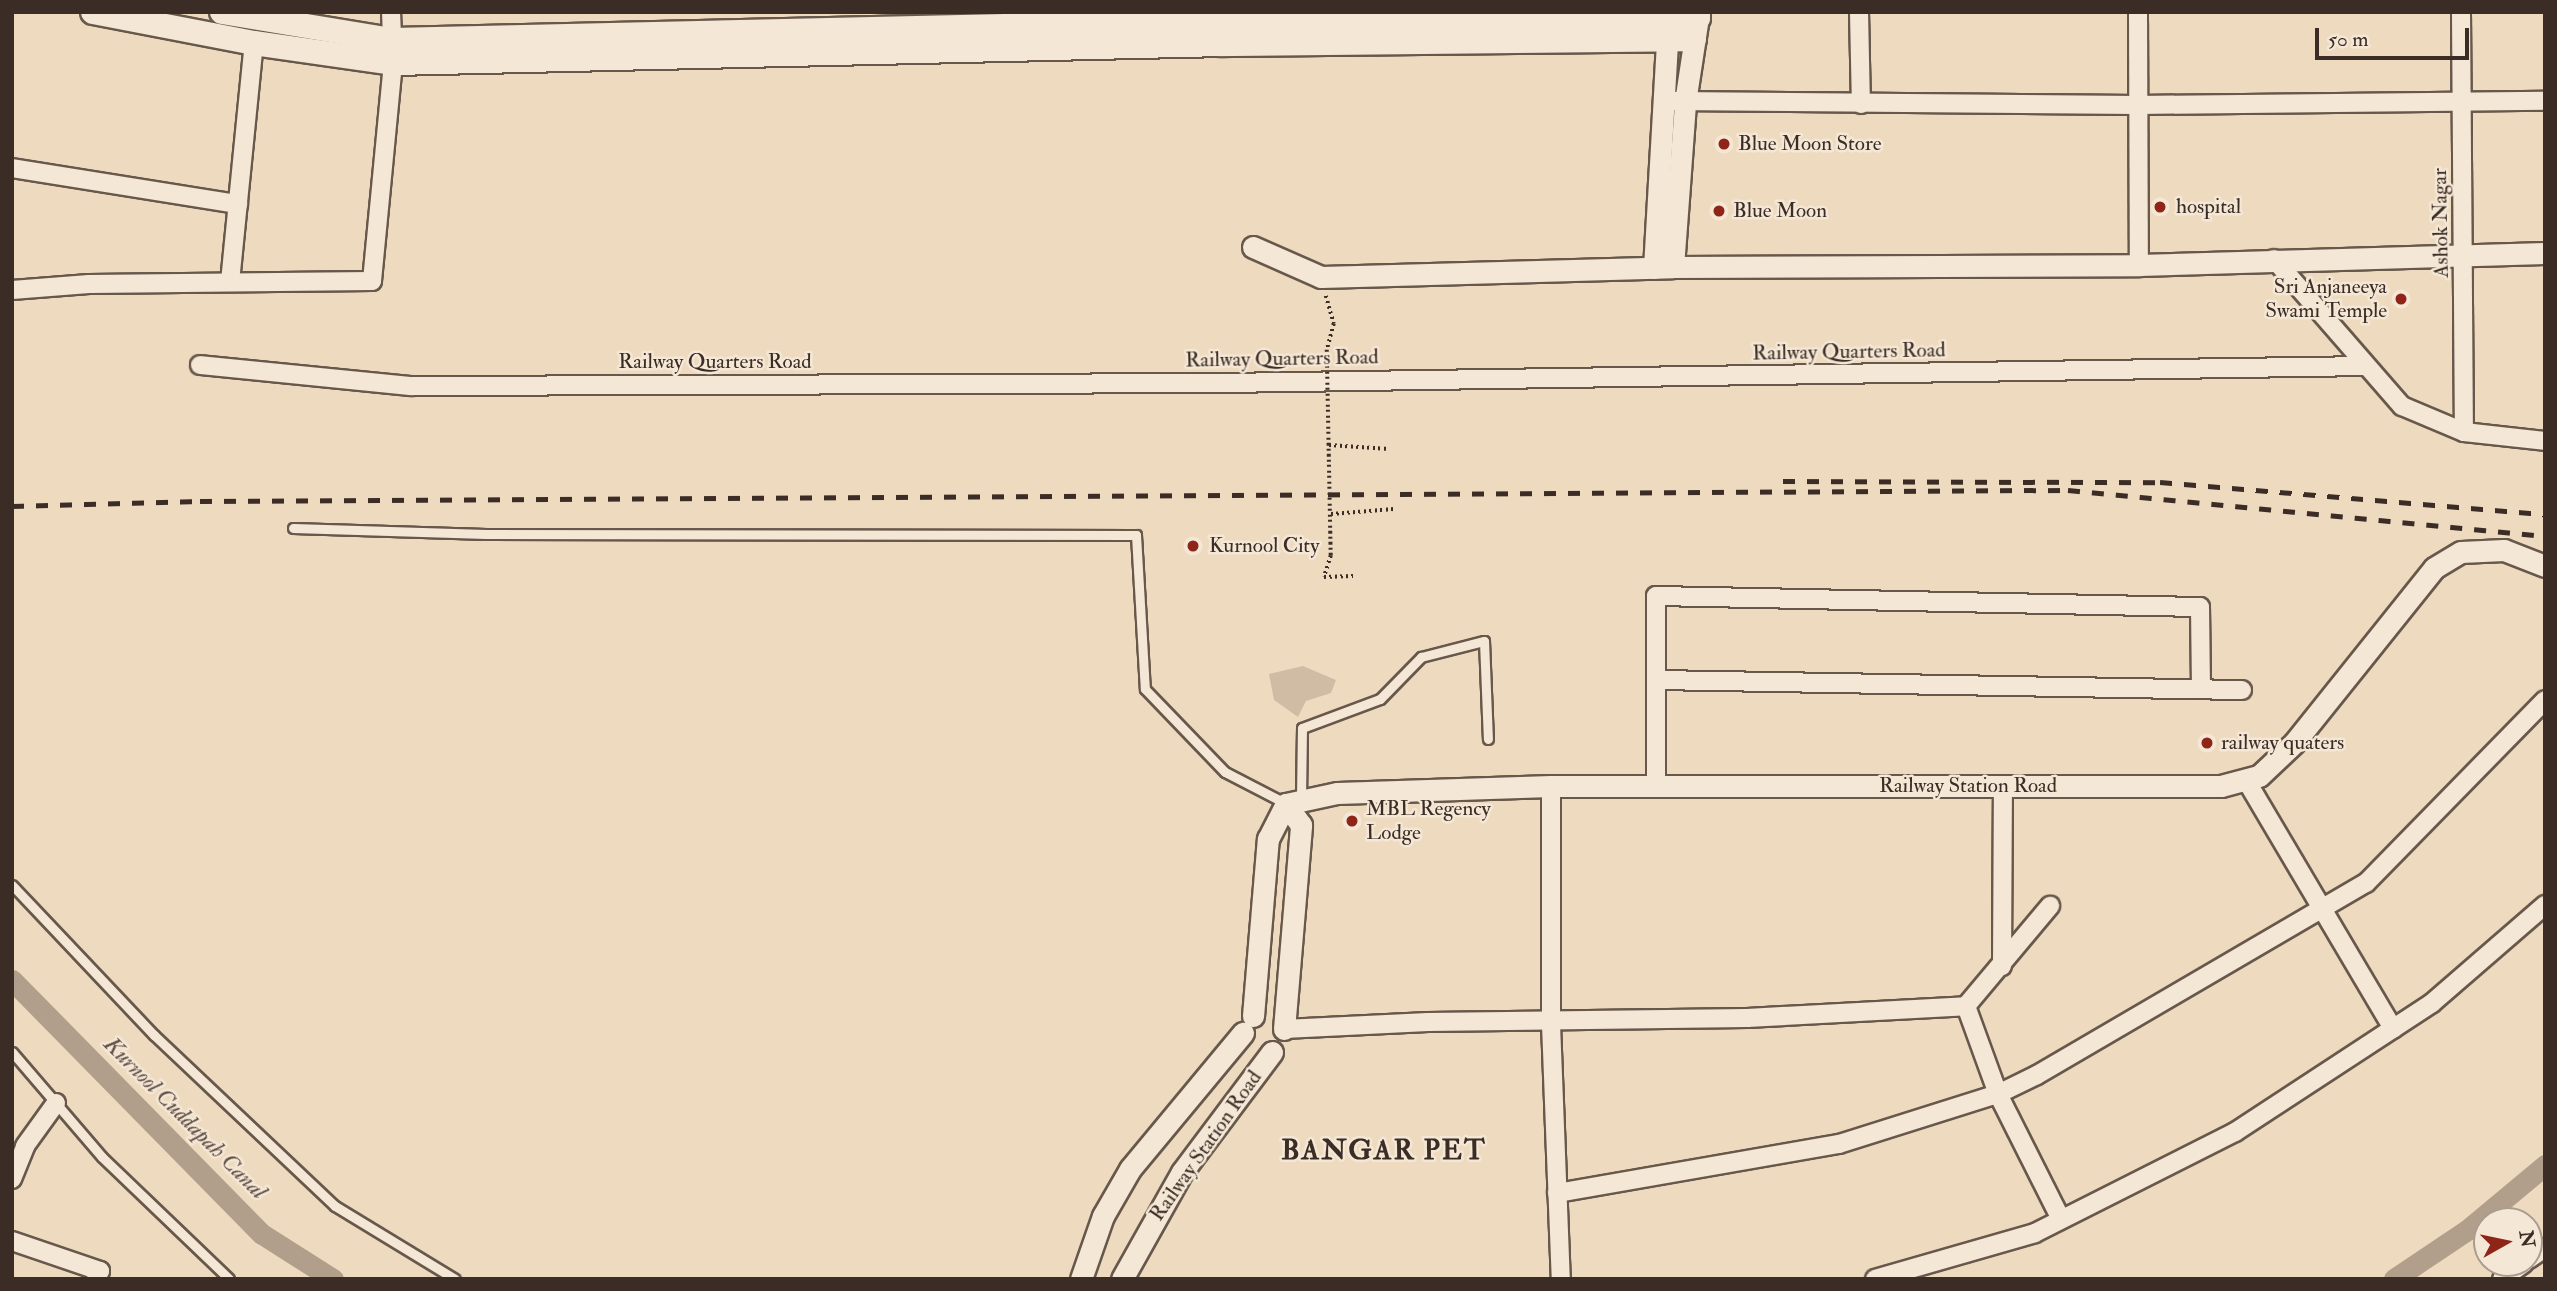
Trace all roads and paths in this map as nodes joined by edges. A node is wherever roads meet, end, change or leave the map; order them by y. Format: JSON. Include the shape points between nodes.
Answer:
{"nodes":[{"id":1,"x":93,"y":12,"type":"edge"},
{"id":2,"x":222,"y":12,"type":"edge"},
{"id":3,"x":391,"y":12,"type":"edge"},
{"id":4,"x":1859,"y":12,"type":"edge"},
{"id":5,"x":2138,"y":12,"type":"edge"},
{"id":6,"x":2461,"y":12,"type":"edge"},
{"id":7,"x":1048,"y":19,"type":"edge"},
{"id":8,"x":1697,"y":23,"type":"edge"},
{"id":9,"x":1668,"y":24,"type":"edge"},
{"id":10,"x":1219,"y":27,"type":"edge"},
{"id":11,"x":834,"y":32,"type":"edge"},
{"id":12,"x":254,"y":43,"type":"junction"},
{"id":13,"x":393,"y":51,"type":"junction"},
{"id":14,"x":1662,"y":99,"type":"junction"},
{"id":15,"x":2545,"y":101,"type":"edge"},
{"id":16,"x":1685,"y":102,"type":"junction"},
{"id":17,"x":1861,"y":104,"type":"junction"},
{"id":18,"x":2462,"y":104,"type":"junction"},
{"id":19,"x":2138,"y":105,"type":"junction"},
{"id":20,"x":12,"y":168,"type":"edge"},
{"id":21,"x":238,"y":204,"type":"junction"},
{"id":22,"x":1253,"y":247,"type":"dead end"},
{"id":23,"x":2464,"y":253,"type":"junction"},
{"id":24,"x":2545,"y":253,"type":"edge"},
{"id":25,"x":2274,"y":259,"type":"junction"},
{"id":26,"x":2139,"y":265,"type":"junction"},
{"id":27,"x":1664,"y":268,"type":"junction"},
{"id":28,"x":1321,"y":277,"type":"junction"},
{"id":29,"x":230,"y":282,"type":"junction"},
{"id":30,"x":12,"y":290,"type":"edge"},
{"id":31,"x":200,"y":365,"type":"dead end"},
{"id":32,"x":2366,"y":366,"type":"junction"},
{"id":33,"x":2464,"y":432,"type":"junction"},
{"id":34,"x":2545,"y":441,"type":"edge"},
{"id":35,"x":1329,"y":445,"type":"junction"},
{"id":36,"x":1389,"y":449,"type":"dead end"},
{"id":37,"x":1394,"y":509,"type":"dead end"},
{"id":38,"x":1331,"y":514,"type":"junction"},
{"id":39,"x":293,"y":528,"type":"dead end"},
{"id":40,"x":2545,"y":566,"type":"edge"},
{"id":41,"x":1353,"y":576,"type":"dead end"},
{"id":42,"x":1656,"y":680,"type":"junction"},
{"id":43,"x":2201,"y":689,"type":"junction"},
{"id":44,"x":2242,"y":690,"type":"dead end"},
{"id":45,"x":2545,"y":700,"type":"edge"},
{"id":46,"x":1488,"y":739,"type":"dead end"},
{"id":47,"x":2246,"y":780,"type":"junction"},
{"id":48,"x":1551,"y":786,"type":"junction"},
{"id":49,"x":1656,"y":786,"type":"junction"},
{"id":50,"x":2003,"y":786,"type":"junction"},
{"id":51,"x":1294,"y":803,"type":"junction"},
{"id":52,"x":12,"y":885,"type":"edge"},
{"id":53,"x":2050,"y":905,"type":"dead end"},
{"id":54,"x":2545,"y":905,"type":"edge"},
{"id":55,"x":2323,"y":908,"type":"junction"},
{"id":56,"x":2002,"y":966,"type":"junction"},
{"id":57,"x":1966,"y":1006,"type":"junction"},
{"id":58,"x":1248,"y":1024,"type":"junction"},
{"id":59,"x":1551,"y":1024,"type":"junction"},
{"id":60,"x":2393,"y":1029,"type":"junction"},
{"id":61,"x":1284,"y":1030,"type":"junction"},
{"id":62,"x":12,"y":1052,"type":"edge"},
{"id":63,"x":1272,"y":1052,"type":"junction"},
{"id":64,"x":1998,"y":1094,"type":"junction"},
{"id":65,"x":56,"y":1103,"type":"junction"},
{"id":66,"x":12,"y":1179,"type":"edge"},
{"id":67,"x":1557,"y":1193,"type":"junction"},
{"id":68,"x":2061,"y":1219,"type":"junction"},
{"id":69,"x":12,"y":1241,"type":"edge"},
{"id":70,"x":96,"y":1279,"type":"edge"},
{"id":71,"x":229,"y":1279,"type":"edge"},
{"id":72,"x":455,"y":1279,"type":"edge"},
{"id":73,"x":1081,"y":1279,"type":"edge"},
{"id":74,"x":1122,"y":1279,"type":"edge"},
{"id":75,"x":1561,"y":1279,"type":"edge"},
{"id":76,"x":1875,"y":1279,"type":"edge"}],
"edges":[{"from":1,"to":12,"type":"main road"},
{"from":2,"to":13,"type":"main road"},
{"from":3,"to":13,"type":"street"},
{"from":4,"to":17,"type":"street"},
{"from":5,"to":19,"type":"street"},
{"from":6,"to":18,"type":"street","name":"Ashok Nagar"},
{"from":7,"to":10,"type":"main road"},
{"from":7,"to":11,"type":"main road"},
{"from":8,"to":9,"type":"main road"},
{"from":8,"to":16,"type":"street"},
{"from":9,"to":10,"type":"main road"},
{"from":9,"to":14,"type":"street"},
{"from":10,"to":11,"type":"main road"},
{"from":11,"to":13,"type":"main road"},
{"from":12,"to":13,"type":"main road"},
{"from":12,"to":21,"type":"street"},
{"from":13,"to":29,"type":"street","via":[[372,281]]},
{"from":14,"to":16,"type":"street"},
{"from":14,"to":27,"type":"street"},
{"from":15,"to":18,"type":"street"},
{"from":16,"to":17,"type":"street"},
{"from":16,"to":27,"type":"street"},
{"from":17,"to":19,"type":"street"},
{"from":18,"to":19,"type":"street"},
{"from":18,"to":23,"type":"street","name":"Ashok Nagar"},
{"from":19,"to":26,"type":"street"},
{"from":20,"to":21,"type":"street"},
{"from":21,"to":29,"type":"street"},
{"from":22,"to":28,"type":"street"},
{"from":23,"to":24,"type":"street"},
{"from":23,"to":25,"type":"street"},
{"from":23,"to":33,"type":"street","name":"Ashok Nagar"},
{"from":25,"to":26,"type":"street"},
{"from":25,"to":32,"type":"street"},
{"from":26,"to":27,"type":"street"},
{"from":27,"to":28,"type":"street"},
{"from":28,"to":35,"type":"path","bridge":true,"via":[[1334,324],[1326,350]]},
{"from":29,"to":30,"type":"street"},
{"from":31,"to":32,"type":"street","name":"Railway Quarters Road","via":[[411,386],[1223,383]]},
{"from":32,"to":33,"type":"street","via":[[2402,407]]},
{"from":33,"to":34,"type":"street"},
{"from":35,"to":36,"type":"path"},
{"from":35,"to":38,"type":"path","bridge":true},
{"from":37,"to":38,"type":"path"},
{"from":38,"to":41,"type":"path","bridge":true,"via":[[1331,556],[1324,577]]},
{"from":39,"to":51,"type":"lane","via":[[486,534],[1136,535],[1145,689],[1225,772]]},
{"from":40,"to":47,"type":"street","name":"Railway Station Road","via":[[2504,550],[2461,552],[2434,568],[2294,743],[2259,776]]},
{"from":42,"to":43,"type":"street"},
{"from":42,"to":43,"type":"street","via":[[1656,596],[1670,596],[2200,607]]},
{"from":42,"to":49,"type":"street"},
{"from":43,"to":44,"type":"street"},
{"from":45,"to":55,"type":"street","via":[[2366,883]]},
{"from":46,"to":51,"type":"lane","via":[[1484,640],[1421,657],[1380,699],[1302,728]]},
{"from":47,"to":50,"type":"street","name":"Railway Station Road","via":[[2221,786]]},
{"from":47,"to":55,"type":"street"},
{"from":48,"to":49,"type":"street","name":"Railway Station Road"},
{"from":48,"to":51,"type":"street","name":"Railway Station Road","via":[[1336,793]]},
{"from":48,"to":59,"type":"street"},
{"from":49,"to":50,"type":"street","name":"Railway Station Road"},
{"from":50,"to":56,"type":"street"},
{"from":51,"to":58,"type":"street","via":[[1268,839]]},
{"from":51,"to":61,"type":"street","via":[[1301,825]]},
{"from":52,"to":72,"type":"lane","via":[[154,1035],[335,1206]]},
{"from":53,"to":56,"type":"street"},
{"from":54,"to":60,"type":"street","via":[[2432,1003]]},
{"from":55,"to":60,"type":"street"},
{"from":55,"to":64,"type":"street"},
{"from":56,"to":57,"type":"street"},
{"from":57,"to":59,"type":"street"},
{"from":57,"to":64,"type":"street"},
{"from":58,"to":61,"type":"street","via":[[1272,1014]]},
{"from":58,"to":63,"type":"street","via":[[1253,1051]]},
{"from":58,"to":73,"type":"street","name":"Railway Station Road","via":[[1130,1169],[1103,1216]]},
{"from":59,"to":61,"type":"street","via":[[1428,1022]]},
{"from":59,"to":67,"type":"street"},
{"from":60,"to":68,"type":"street","via":[[2235,1132]]},
{"from":61,"to":63,"type":"street","via":[[1282,1043]]},
{"from":62,"to":65,"type":"lane"},
{"from":63,"to":74,"type":"street","name":"Railway Station Road","via":[[1182,1172]]},
{"from":64,"to":67,"type":"street","via":[[1839,1144]]},
{"from":64,"to":68,"type":"street"},
{"from":65,"to":66,"type":"street","via":[[25,1146]]},
{"from":65,"to":71,"type":"lane","via":[[102,1157]]},
{"from":67,"to":75,"type":"street"},
{"from":68,"to":76,"type":"street","via":[[2035,1233]]},
{"from":69,"to":70,"type":"street","via":[[100,1271]]}]}
